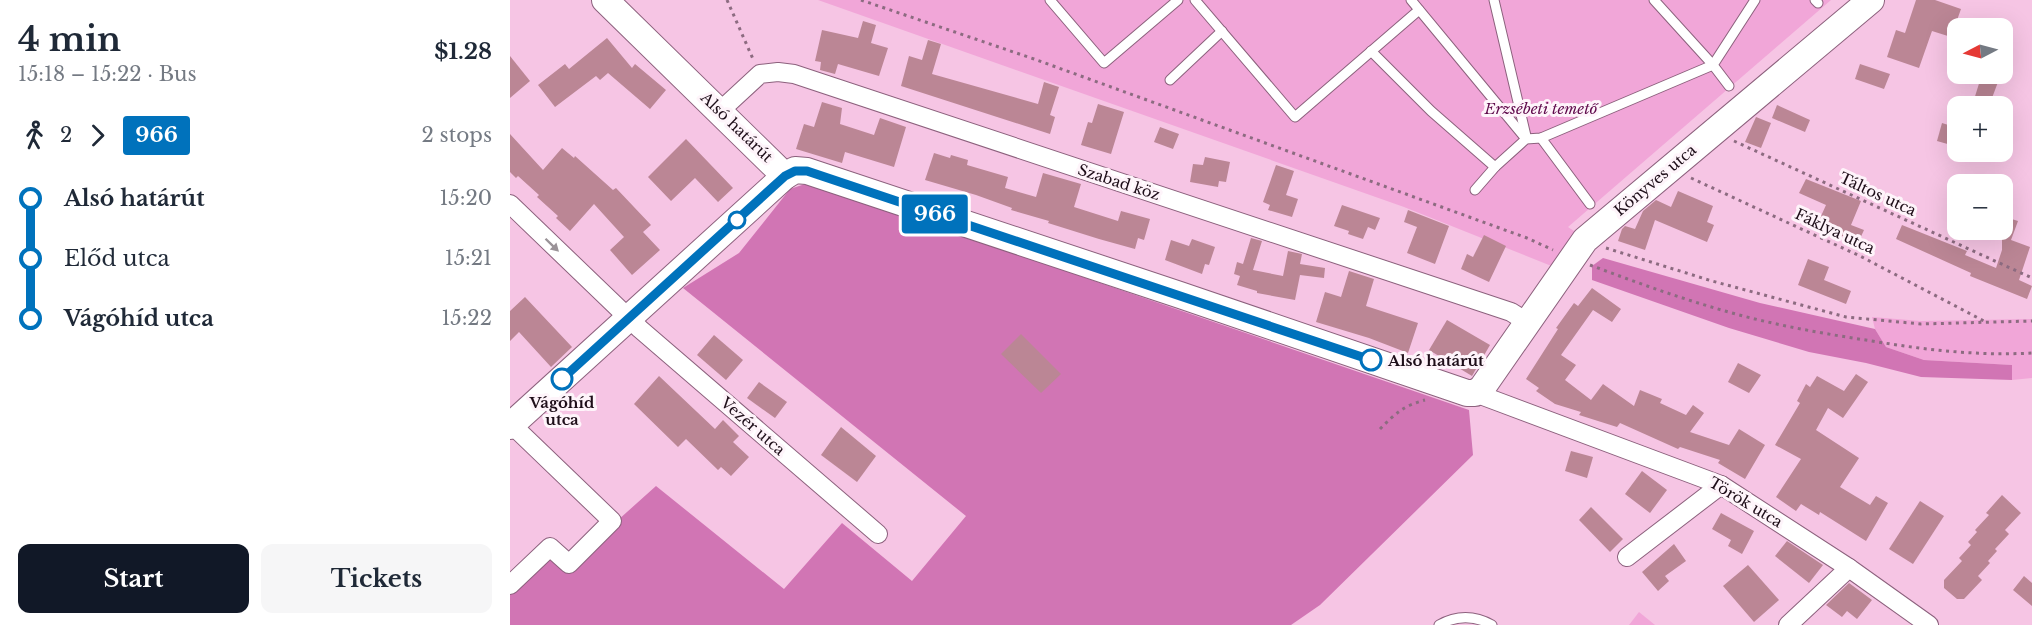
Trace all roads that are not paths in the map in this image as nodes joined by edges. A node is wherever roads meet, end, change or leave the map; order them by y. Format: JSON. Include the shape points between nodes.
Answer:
{"nodes":[{"id":1,"x":605,"y":0,"type":"edge"},
{"id":2,"x":1050,"y":0,"type":"edge"},
{"id":3,"x":1178,"y":0,"type":"edge"},
{"id":4,"x":1195,"y":0,"type":"edge"},
{"id":5,"x":1411,"y":0,"type":"edge"},
{"id":6,"x":1494,"y":0,"type":"edge"},
{"id":7,"x":1654,"y":0,"type":"edge"},
{"id":8,"x":1755,"y":0,"type":"edge"},
{"id":9,"x":1871,"y":0,"type":"edge"},
{"id":10,"x":1419,"y":10,"type":"junction"},
{"id":11,"x":1221,"y":31,"type":"junction"},
{"id":12,"x":1371,"y":51,"type":"junction"},
{"id":13,"x":1713,"y":65,"type":"junction"},
{"id":14,"x":1170,"y":80,"type":"dead end"},
{"id":15,"x":1729,"y":86,"type":"dead end"},
{"id":16,"x":720,"y":111,"type":"junction"},
{"id":17,"x":1540,"y":138,"type":"junction"},
{"id":18,"x":1526,"y":139,"type":"junction"},
{"id":19,"x":1495,"y":167,"type":"junction"},
{"id":20,"x":785,"y":176,"type":"junction"},
{"id":21,"x":1475,"y":190,"type":"dead end"},
{"id":22,"x":510,"y":204,"type":"edge"},
{"id":23,"x":1590,"y":204,"type":"dead end"},
{"id":24,"x":628,"y":319,"type":"junction"},
{"id":25,"x":1527,"y":322,"type":"junction"},
{"id":26,"x":1475,"y":393,"type":"junction"},
{"id":27,"x":511,"y":424,"type":"edge"},
{"id":28,"x":1721,"y":484,"type":"junction"},
{"id":29,"x":878,"y":534,"type":"dead end"},
{"id":30,"x":1627,"y":557,"type":"dead end"},
{"id":31,"x":1849,"y":568,"type":"junction"},
{"id":32,"x":510,"y":585,"type":"edge"},
{"id":33,"x":1439,"y":625,"type":"edge"},
{"id":34,"x":1492,"y":625,"type":"edge"},
{"id":35,"x":1788,"y":625,"type":"edge"},
{"id":36,"x":1929,"y":625,"type":"edge"}],
"edges":[{"from":1,"to":16,"type":"street","name":"Alsó határút"},
{"from":2,"to":3,"type":"lane","via":[[1104,63]]},
{"from":4,"to":11,"type":"lane"},
{"from":5,"to":10,"type":"lane"},
{"from":6,"to":18,"type":"lane"},
{"from":7,"to":13,"type":"lane"},
{"from":8,"to":13,"type":"lane"},
{"from":9,"to":25,"type":"street","name":"Könyves utca","via":[[1594,231]]},
{"from":10,"to":12,"type":"lane"},
{"from":10,"to":18,"type":"lane"},
{"from":11,"to":12,"type":"lane","via":[[1295,117]]},
{"from":11,"to":14,"type":"lane"},
{"from":12,"to":19,"type":"lane"},
{"from":13,"to":15,"type":"lane"},
{"from":13,"to":17,"type":"lane"},
{"from":16,"to":20,"type":"street","name":"Alsó határút"},
{"from":16,"to":25,"type":"street","name":"Szabad köz","via":[[760,74],[794,74],[1510,312]]},
{"from":17,"to":18,"type":"lane"},
{"from":17,"to":23,"type":"lane"},
{"from":18,"to":19,"type":"lane"},
{"from":19,"to":21,"type":"lane"},
{"from":20,"to":24,"type":"street"},
{"from":20,"to":26,"type":"street","name":"Alsó határút","via":[[807,171]]},
{"from":22,"to":24,"type":"street","name":"Vezér utca","one_way":true},
{"from":24,"to":27,"type":"street"},
{"from":24,"to":29,"type":"street","name":"Vezér utca"},
{"from":25,"to":26,"type":"street","name":"Könyves utca"},
{"from":26,"to":28,"type":"street","name":"Török utca"},
{"from":27,"to":32,"type":"street","via":[[612,521],[569,564],[550,547]]},
{"from":28,"to":30,"type":"street"},
{"from":28,"to":31,"type":"street","name":"Török utca"},
{"from":31,"to":35,"type":"street"},
{"from":31,"to":36,"type":"street","name":"Török utca"},
{"from":33,"to":34,"type":"lane","via":[[1461,616]]}]}
